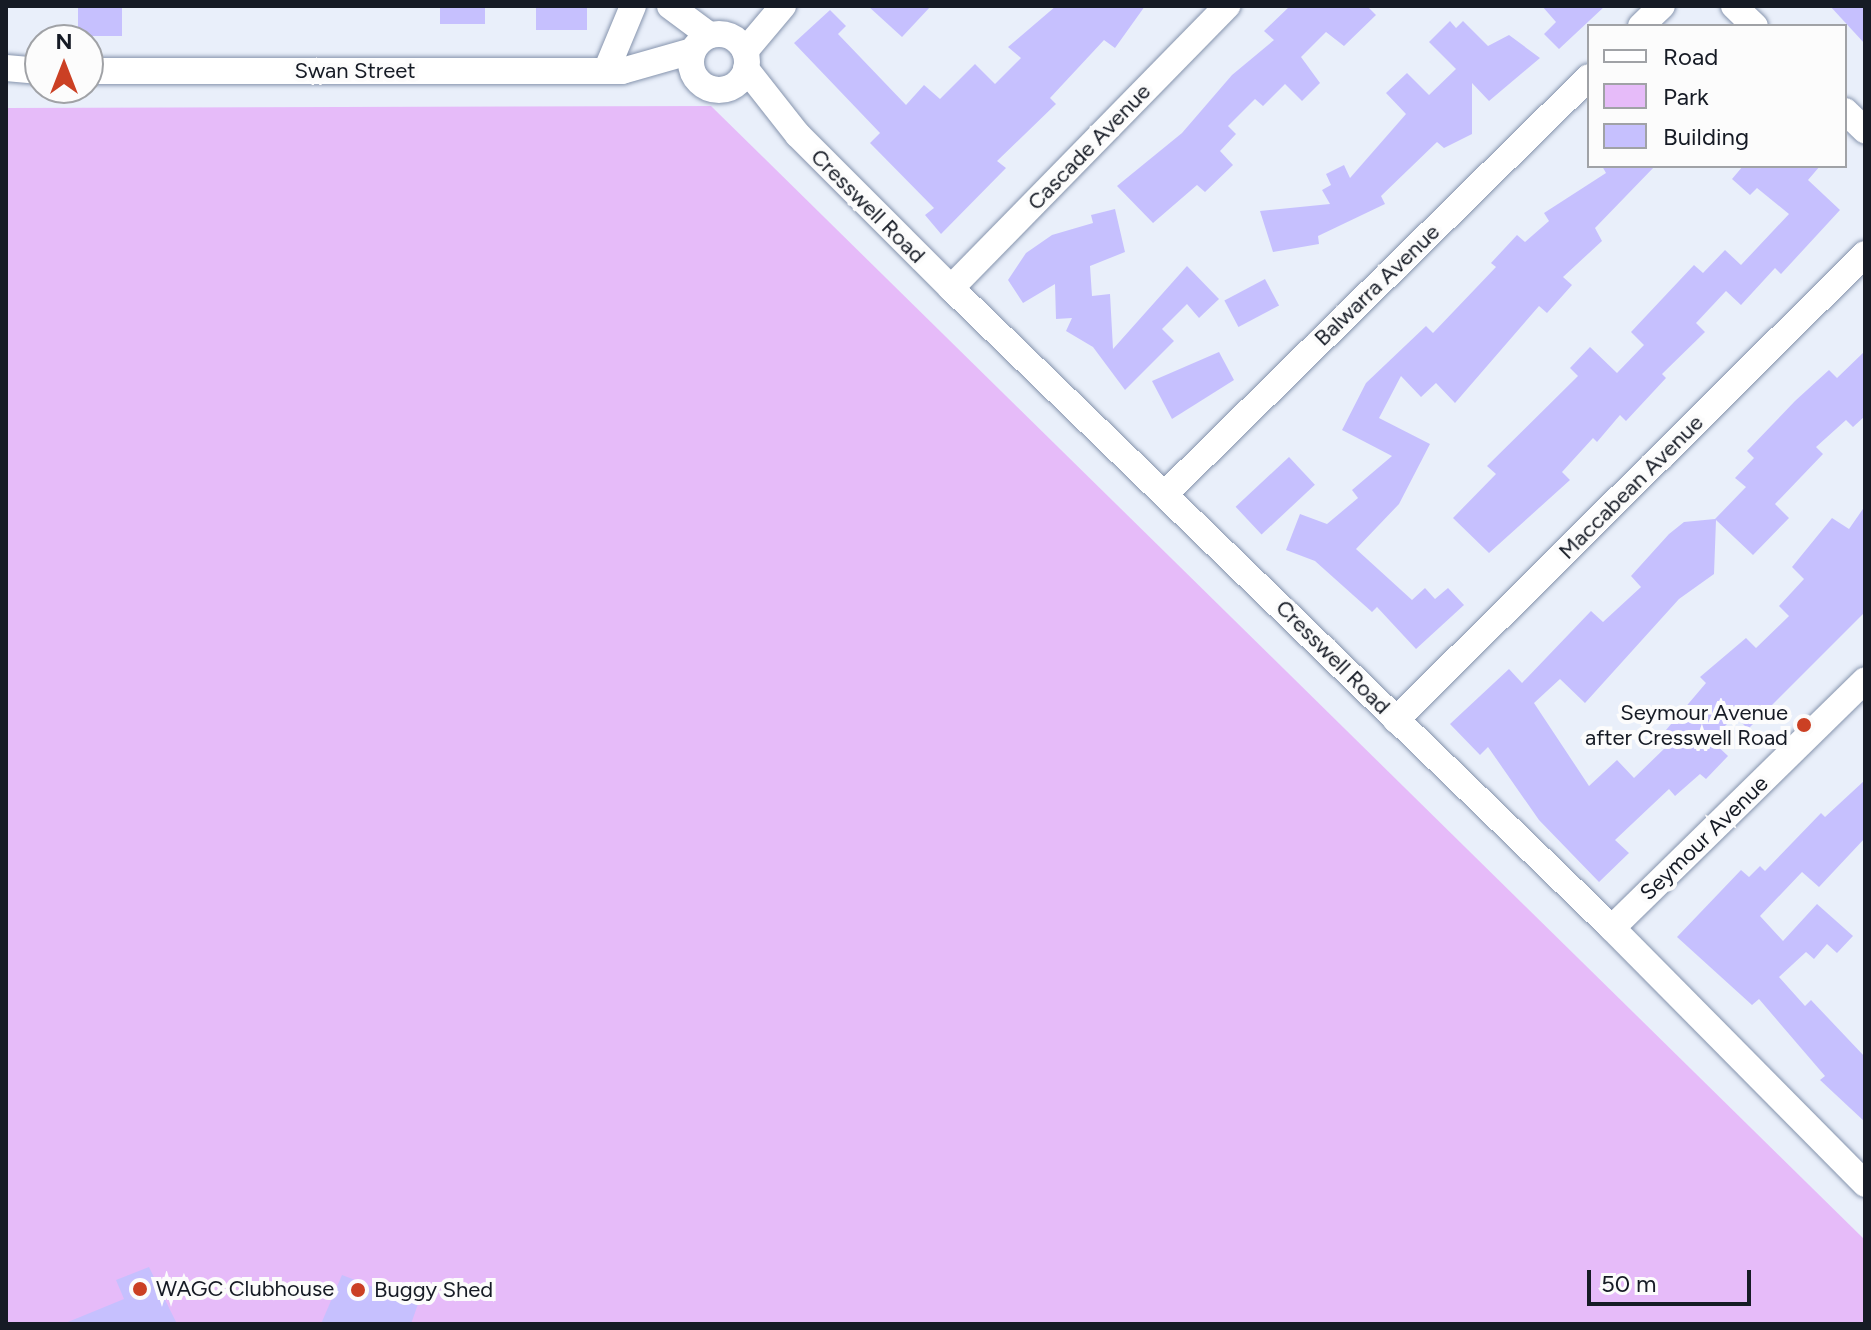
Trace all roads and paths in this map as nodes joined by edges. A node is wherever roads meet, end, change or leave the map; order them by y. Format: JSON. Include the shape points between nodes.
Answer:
{"nodes":[{"id":1,"x":633,"y":6,"type":"edge"},
{"id":2,"x":670,"y":6,"type":"edge"},
{"id":3,"x":1227,"y":6,"type":"edge"},
{"id":4,"x":1662,"y":6,"type":"edge"},
{"id":5,"x":1734,"y":6,"type":"edge"},
{"id":6,"x":778,"y":11,"type":"edge"},
{"id":7,"x":1643,"y":24,"type":"edge"},
{"id":8,"x":1753,"y":24,"type":"edge"},
{"id":9,"x":727,"y":55,"type":"junction"},
{"id":10,"x":104,"y":71,"type":"edge"},
{"id":11,"x":614,"y":71,"type":"junction"},
{"id":12,"x":697,"y":79,"type":"junction"},
{"id":13,"x":1587,"y":79,"type":"edge"},
{"id":14,"x":1847,"y":113,"type":"edge"},
{"id":15,"x":1865,"y":130,"type":"edge"},
{"id":16,"x":1865,"y":254,"type":"edge"},
{"id":17,"x":951,"y":288,"type":"junction"},
{"id":18,"x":1166,"y":493,"type":"junction"},
{"id":19,"x":1865,"y":680,"type":"edge"},
{"id":20,"x":1396,"y":720,"type":"junction"},
{"id":21,"x":1612,"y":928,"type":"junction"},
{"id":22,"x":1865,"y":1184,"type":"edge"}],
"edges":[{"from":1,"to":11,"type":"street"},
{"from":2,"to":9,"type":"street","name":"Cresswell Road"},
{"from":3,"to":17,"type":"street","name":"Cascade Avenue"},
{"from":4,"to":7,"type":"street"},
{"from":5,"to":8,"type":"street"},
{"from":6,"to":9,"type":"street","name":"Swan Street"},
{"from":9,"to":11,"type":"street","name":"Swan Street"},
{"from":9,"to":12,"type":"street"},
{"from":9,"to":12,"type":"street","name":"Swan Street","via":[[718,90]]},
{"from":9,"to":17,"type":"street","name":"Cresswell Road","via":[[798,135]]},
{"from":10,"to":11,"type":"street","name":"Swan Street"},
{"from":11,"to":12,"type":"street","name":"Swan Street"},
{"from":13,"to":18,"type":"street","name":"Balwarra Avenue"},
{"from":14,"to":15,"type":"street"},
{"from":16,"to":20,"type":"street","name":"Maccabean Avenue"},
{"from":17,"to":18,"type":"street","name":"Cresswell Road"},
{"from":18,"to":20,"type":"street","name":"Cresswell Road"},
{"from":19,"to":21,"type":"street","name":"Seymour Avenue"},
{"from":20,"to":21,"type":"street","name":"Cresswell Road"},
{"from":21,"to":22,"type":"street","name":"Cresswell Road"}]}
